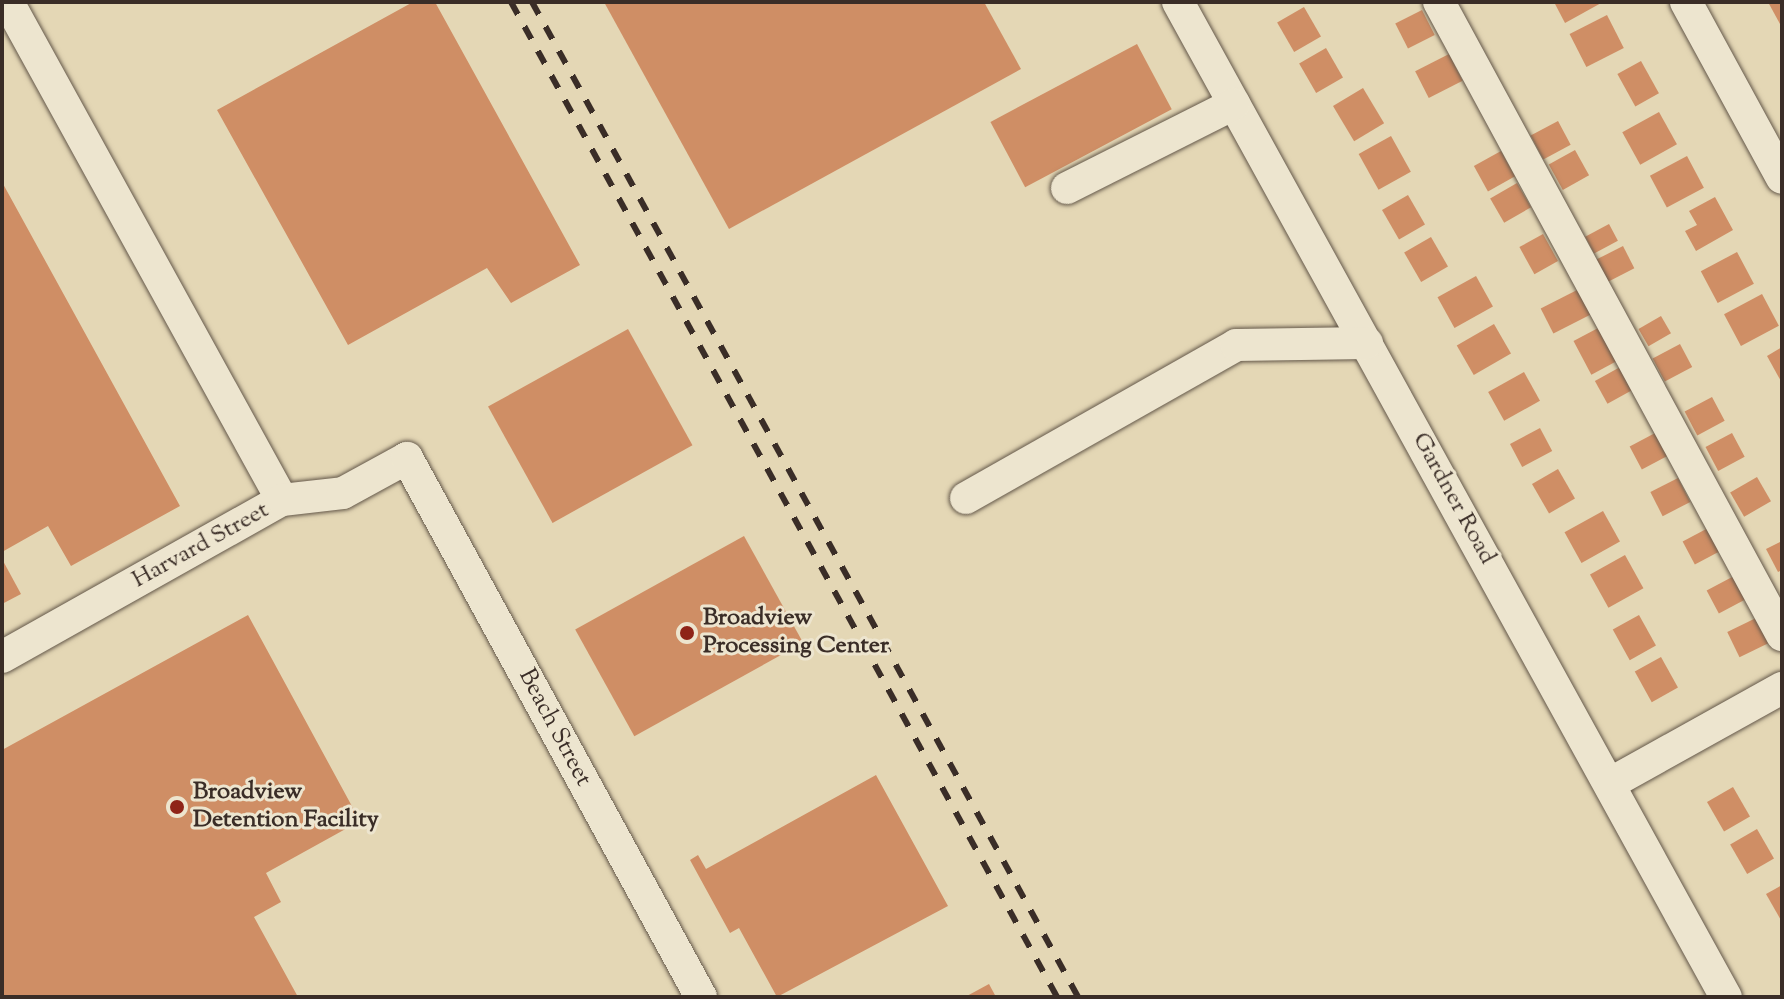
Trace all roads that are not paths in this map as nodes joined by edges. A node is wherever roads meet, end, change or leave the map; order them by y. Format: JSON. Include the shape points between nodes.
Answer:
{"nodes":[{"id":1,"x":8,"y":2,"type":"edge"},
{"id":2,"x":1439,"y":2,"type":"edge"},
{"id":3,"x":1686,"y":2,"type":"edge"},
{"id":4,"x":1184,"y":4,"type":"edge"},
{"id":5,"x":1234,"y":104,"type":"junction"},
{"id":6,"x":1782,"y":178,"type":"edge"},
{"id":7,"x":1067,"y":188,"type":"dead end"},
{"id":8,"x":1367,"y":343,"type":"junction"},
{"id":9,"x":407,"y":458,"type":"joint"},
{"id":10,"x":966,"y":498,"type":"dead end"},
{"id":11,"x":282,"y":500,"type":"junction"},
{"id":12,"x":1782,"y":635,"type":"edge"},
{"id":13,"x":2,"y":657,"type":"edge"},
{"id":14,"x":1782,"y":688,"type":"edge"},
{"id":15,"x":1611,"y":783,"type":"junction"},
{"id":16,"x":701,"y":997,"type":"edge"},
{"id":17,"x":1726,"y":997,"type":"edge"}],
"edges":[{"from":1,"to":11,"type":"street"},
{"from":2,"to":12,"type":"street"},
{"from":3,"to":6,"type":"street"},
{"from":4,"to":5,"type":"street","name":"Gardner Road"},
{"from":5,"to":7,"type":"street"},
{"from":5,"to":8,"type":"street","name":"Gardner Road"},
{"from":8,"to":10,"type":"street","via":[[1236,345]]},
{"from":8,"to":15,"type":"street","name":"Gardner Road"},
{"from":9,"to":11,"type":"street","name":"Harvard Street","via":[[343,493]]},
{"from":9,"to":16,"type":"street","name":"Beach Street"},
{"from":11,"to":13,"type":"street","name":"Harvard Street"},
{"from":14,"to":15,"type":"street"},
{"from":15,"to":17,"type":"street","name":"Gardner Road"}]}
